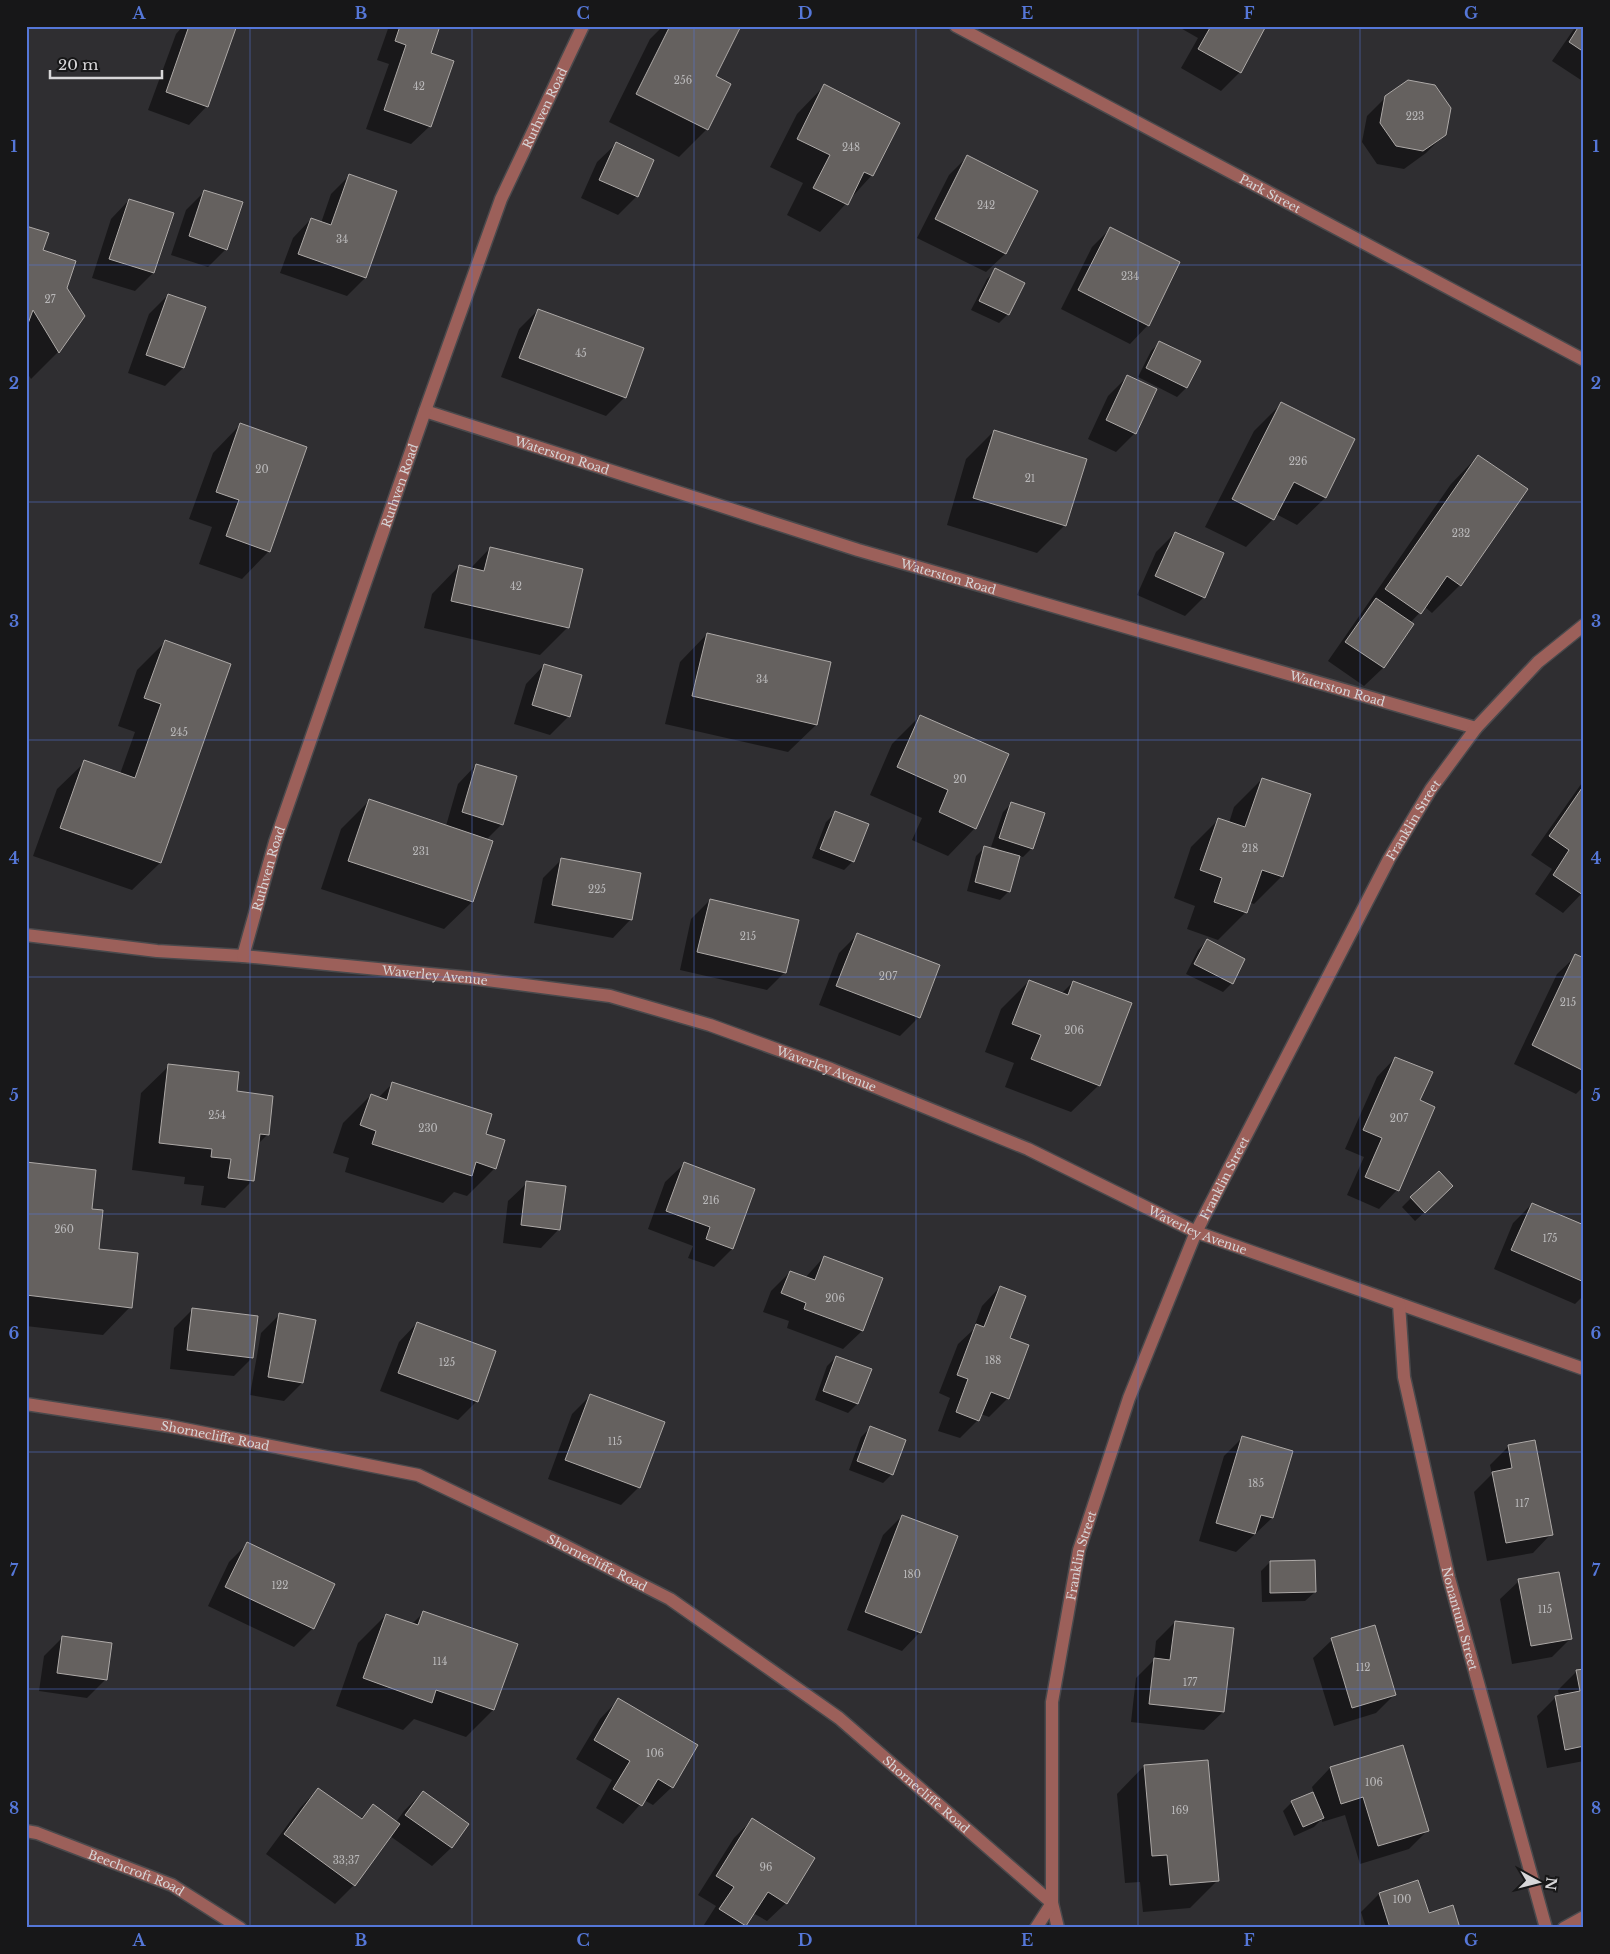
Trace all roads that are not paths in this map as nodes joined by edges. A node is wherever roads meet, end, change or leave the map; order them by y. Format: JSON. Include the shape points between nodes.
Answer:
{"nodes":[{"id":1,"x":583,"y":26,"type":"edge"},
{"id":2,"x":956,"y":26,"type":"edge"},
{"id":3,"x":1584,"y":360,"type":"edge"},
{"id":4,"x":425,"y":411,"type":"junction"},
{"id":5,"x":1584,"y":625,"type":"edge"},
{"id":6,"x":1476,"y":728,"type":"junction"},
{"id":7,"x":26,"y":935,"type":"edge"},
{"id":8,"x":244,"y":956,"type":"junction"},
{"id":9,"x":1196,"y":1232,"type":"junction"},
{"id":10,"x":1399,"y":1304,"type":"junction"},
{"id":11,"x":1584,"y":1369,"type":"edge"},
{"id":12,"x":26,"y":1404,"type":"edge"},
{"id":13,"x":26,"y":1831,"type":"edge"},
{"id":14,"x":1052,"y":1904,"type":"junction"},
{"id":15,"x":1584,"y":1917,"type":"edge"},
{"id":16,"x":240,"y":1928,"type":"edge"},
{"id":17,"x":1036,"y":1928,"type":"edge"},
{"id":18,"x":1058,"y":1928,"type":"edge"},
{"id":19,"x":1546,"y":1928,"type":"edge"},
{"id":20,"x":1564,"y":1928,"type":"edge"}],
"edges":[{"from":1,"to":4,"type":"street","name":"Ruthven Road","via":[[501,199]]},
{"from":2,"to":3,"type":"street","name":"Park Street"},
{"from":4,"to":6,"type":"street","name":"Waterston Road","via":[[858,550]]},
{"from":4,"to":8,"type":"street","name":"Ruthven Road","via":[[275,842]]},
{"from":5,"to":6,"type":"street","name":"Franklin Street","via":[[1538,662]]},
{"from":6,"to":9,"type":"street","name":"Franklin Street","via":[[1432,789],[1389,859]]},
{"from":7,"to":8,"type":"street","name":"Waverley Avenue","via":[[157,952]]},
{"from":8,"to":9,"type":"street","name":"Waverley Avenue","via":[[471,978],[620,998],[710,1025],[813,1062],[1019,1145]]},
{"from":9,"to":10,"type":"street","name":"Waverley Avenue"},
{"from":9,"to":14,"type":"street","name":"Franklin Street","via":[[1129,1398],[1078,1550],[1052,1702]]},
{"from":10,"to":11,"type":"street","name":"Waverley Avenue"},
{"from":10,"to":19,"type":"street","name":"Nonantum Street","via":[[1404,1377],[1449,1578]]},
{"from":12,"to":14,"type":"street","name":"Shornecliffe Road","via":[[169,1426],[418,1475],[548,1537],[670,1598],[839,1718]]},
{"from":13,"to":16,"type":"street","name":"Beechcroft Road","via":[[172,1885]]},
{"from":14,"to":17,"type":"street"},
{"from":14,"to":18,"type":"street"},
{"from":15,"to":20,"type":"street"}]}
